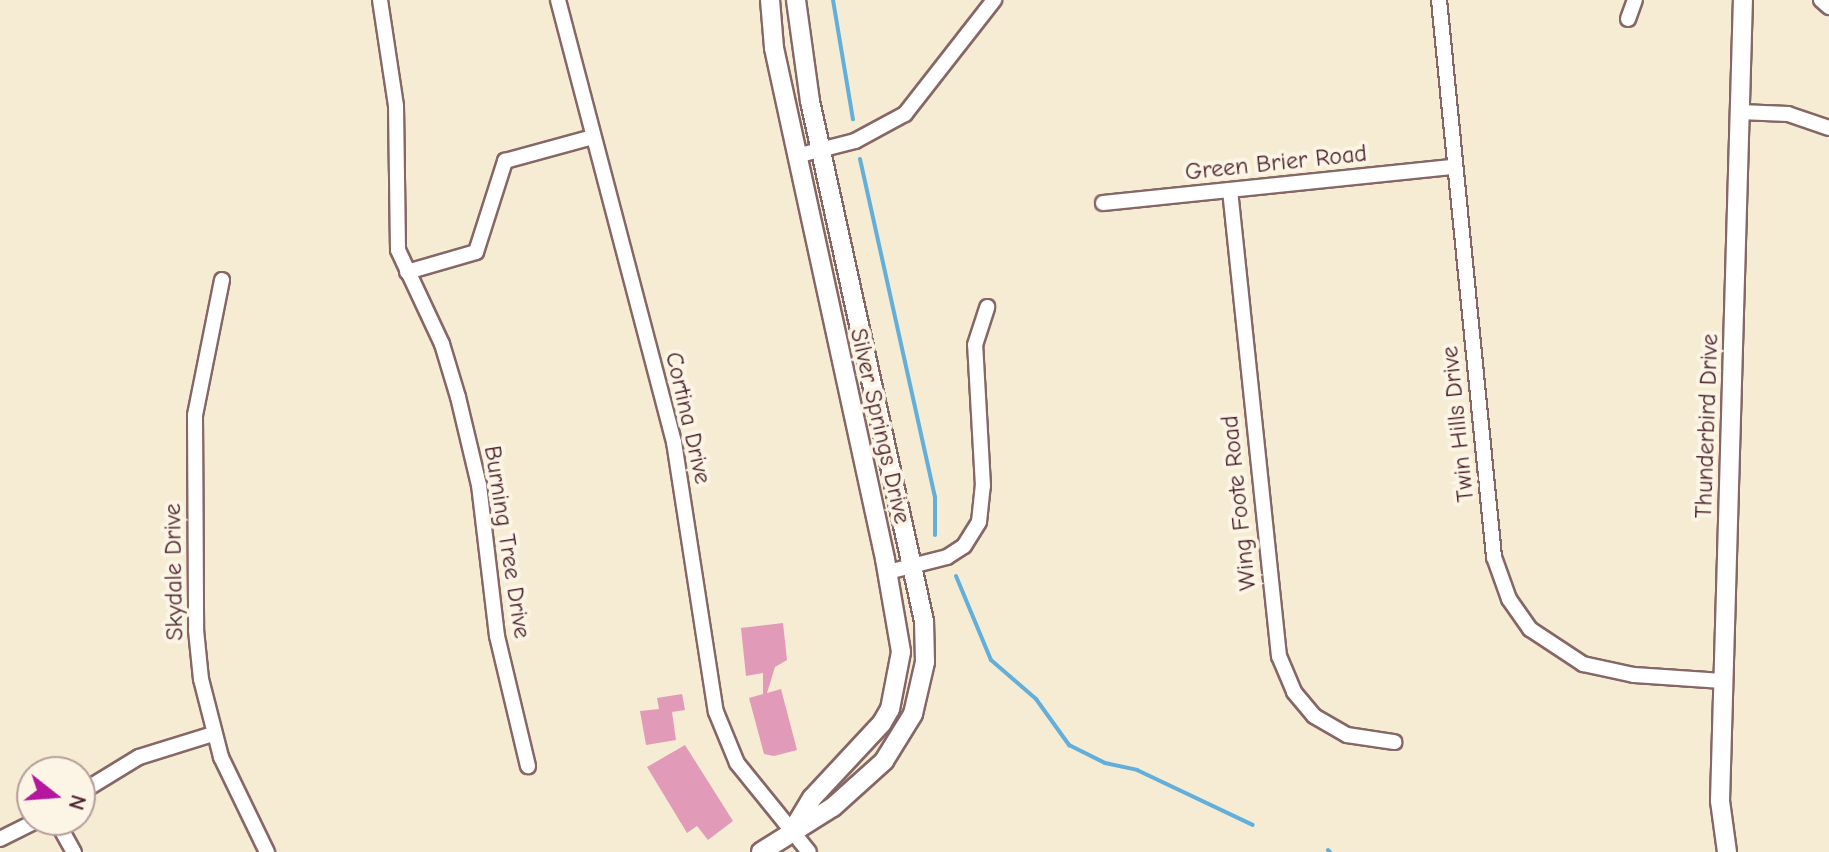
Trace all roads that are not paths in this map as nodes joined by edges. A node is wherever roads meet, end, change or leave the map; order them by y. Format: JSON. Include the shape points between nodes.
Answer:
{"nodes":[{"id":1,"x":380,"y":0,"type":"edge"},
{"id":2,"x":558,"y":0,"type":"edge"},
{"id":3,"x":770,"y":0,"type":"edge"},
{"id":4,"x":796,"y":0,"type":"edge"},
{"id":5,"x":994,"y":0,"type":"edge"},
{"id":6,"x":1439,"y":0,"type":"edge"},
{"id":7,"x":1635,"y":0,"type":"edge"},
{"id":8,"x":1743,"y":0,"type":"edge"},
{"id":9,"x":1821,"y":0,"type":"edge"},
{"id":10,"x":1829,"y":7,"type":"edge"},
{"id":11,"x":1628,"y":19,"type":"dead end"},
{"id":12,"x":1740,"y":112,"type":"junction"},
{"id":13,"x":1829,"y":128,"type":"edge"},
{"id":14,"x":593,"y":137,"type":"junction"},
{"id":15,"x":821,"y":150,"type":"junction"},
{"id":16,"x":796,"y":156,"type":"junction"},
{"id":17,"x":1454,"y":167,"type":"junction"},
{"id":18,"x":1230,"y":190,"type":"junction"},
{"id":19,"x":1103,"y":203,"type":"dead end"},
{"id":20,"x":407,"y":272,"type":"junction"},
{"id":21,"x":222,"y":280,"type":"dead end"},
{"id":22,"x":987,"y":307,"type":"dead end"},
{"id":23,"x":913,"y":567,"type":"junction"},
{"id":24,"x":888,"y":572,"type":"junction"},
{"id":25,"x":1723,"y":681,"type":"junction"},
{"id":26,"x":213,"y":734,"type":"junction"},
{"id":27,"x":1394,"y":742,"type":"dead end"},
{"id":28,"x":528,"y":766,"type":"dead end"},
{"id":29,"x":96,"y":783,"type":"edge"},
{"id":30,"x":793,"y":830,"type":"junction"},
{"id":31,"x":267,"y":852,"type":"edge"},
{"id":32,"x":761,"y":852,"type":"edge"},
{"id":33,"x":809,"y":852,"type":"edge"},
{"id":34,"x":1727,"y":852,"type":"edge"}],
"edges":[{"from":1,"to":20,"type":"street","name":"Burning Tree Drive","via":[[396,106],[396,238]]},
{"from":2,"to":14,"type":"street","name":"Cortina Drive"},
{"from":3,"to":16,"type":"street","name":"Silver Springs Drive"},
{"from":4,"to":15,"type":"street","name":"Silver Springs Drive"},
{"from":5,"to":15,"type":"street","via":[[905,114],[878,132]]},
{"from":6,"to":17,"type":"street","name":"Twin Hills Drive"},
{"from":7,"to":11,"type":"street"},
{"from":8,"to":12,"type":"street","name":"Thunderbird Drive"},
{"from":9,"to":10,"type":"street"},
{"from":12,"to":13,"type":"street","via":[[1788,114]]},
{"from":12,"to":25,"type":"street","name":"Thunderbird Drive"},
{"from":14,"to":20,"type":"street","via":[[505,161],[476,252]]},
{"from":14,"to":30,"type":"street","name":"Cortina Drive","via":[[674,442],[716,712],[737,763]]},
{"from":15,"to":16,"type":"street"},
{"from":15,"to":23,"type":"street","name":"Silver Springs Drive"},
{"from":16,"to":24,"type":"street","name":"Silver Springs Drive"},
{"from":17,"to":18,"type":"street","name":"Green Brier Road"},
{"from":17,"to":25,"type":"street","name":"Twin Hills Drive","via":[[1494,557],[1509,599],[1530,629],[1583,664],[1634,675]]},
{"from":18,"to":19,"type":"street","name":"Green Brier Road"},
{"from":18,"to":27,"type":"street","name":"Wing Foote Road","via":[[1279,656],[1294,692],[1314,716],[1347,735]]},
{"from":20,"to":28,"type":"street","name":"Burning Tree Drive","via":[[442,344],[458,397],[482,500],[497,636]]},
{"from":21,"to":26,"type":"street","name":"Skydale Drive","via":[[198,386],[194,441],[196,630]]},
{"from":22,"to":23,"type":"street","via":[[975,345],[982,512],[958,551]]},
{"from":23,"to":24,"type":"street"},
{"from":23,"to":30,"type":"street","name":"Silver Springs Drive","via":[[925,662],[913,714],[898,744],[870,775],[820,816]]},
{"from":24,"to":30,"type":"street","name":"Silver Springs Drive","via":[[901,652],[890,709],[868,743],[812,798]]},
{"from":25,"to":34,"type":"street","name":"Thunderbird Drive","via":[[1720,801]]},
{"from":26,"to":29,"type":"street","via":[[139,757]]},
{"from":26,"to":31,"type":"street","name":"Skydale Drive","via":[[237,797]]},
{"from":30,"to":32,"type":"street","name":"Silver Springs Drive"},
{"from":30,"to":33,"type":"street","name":"Cortina Drive"}]}
